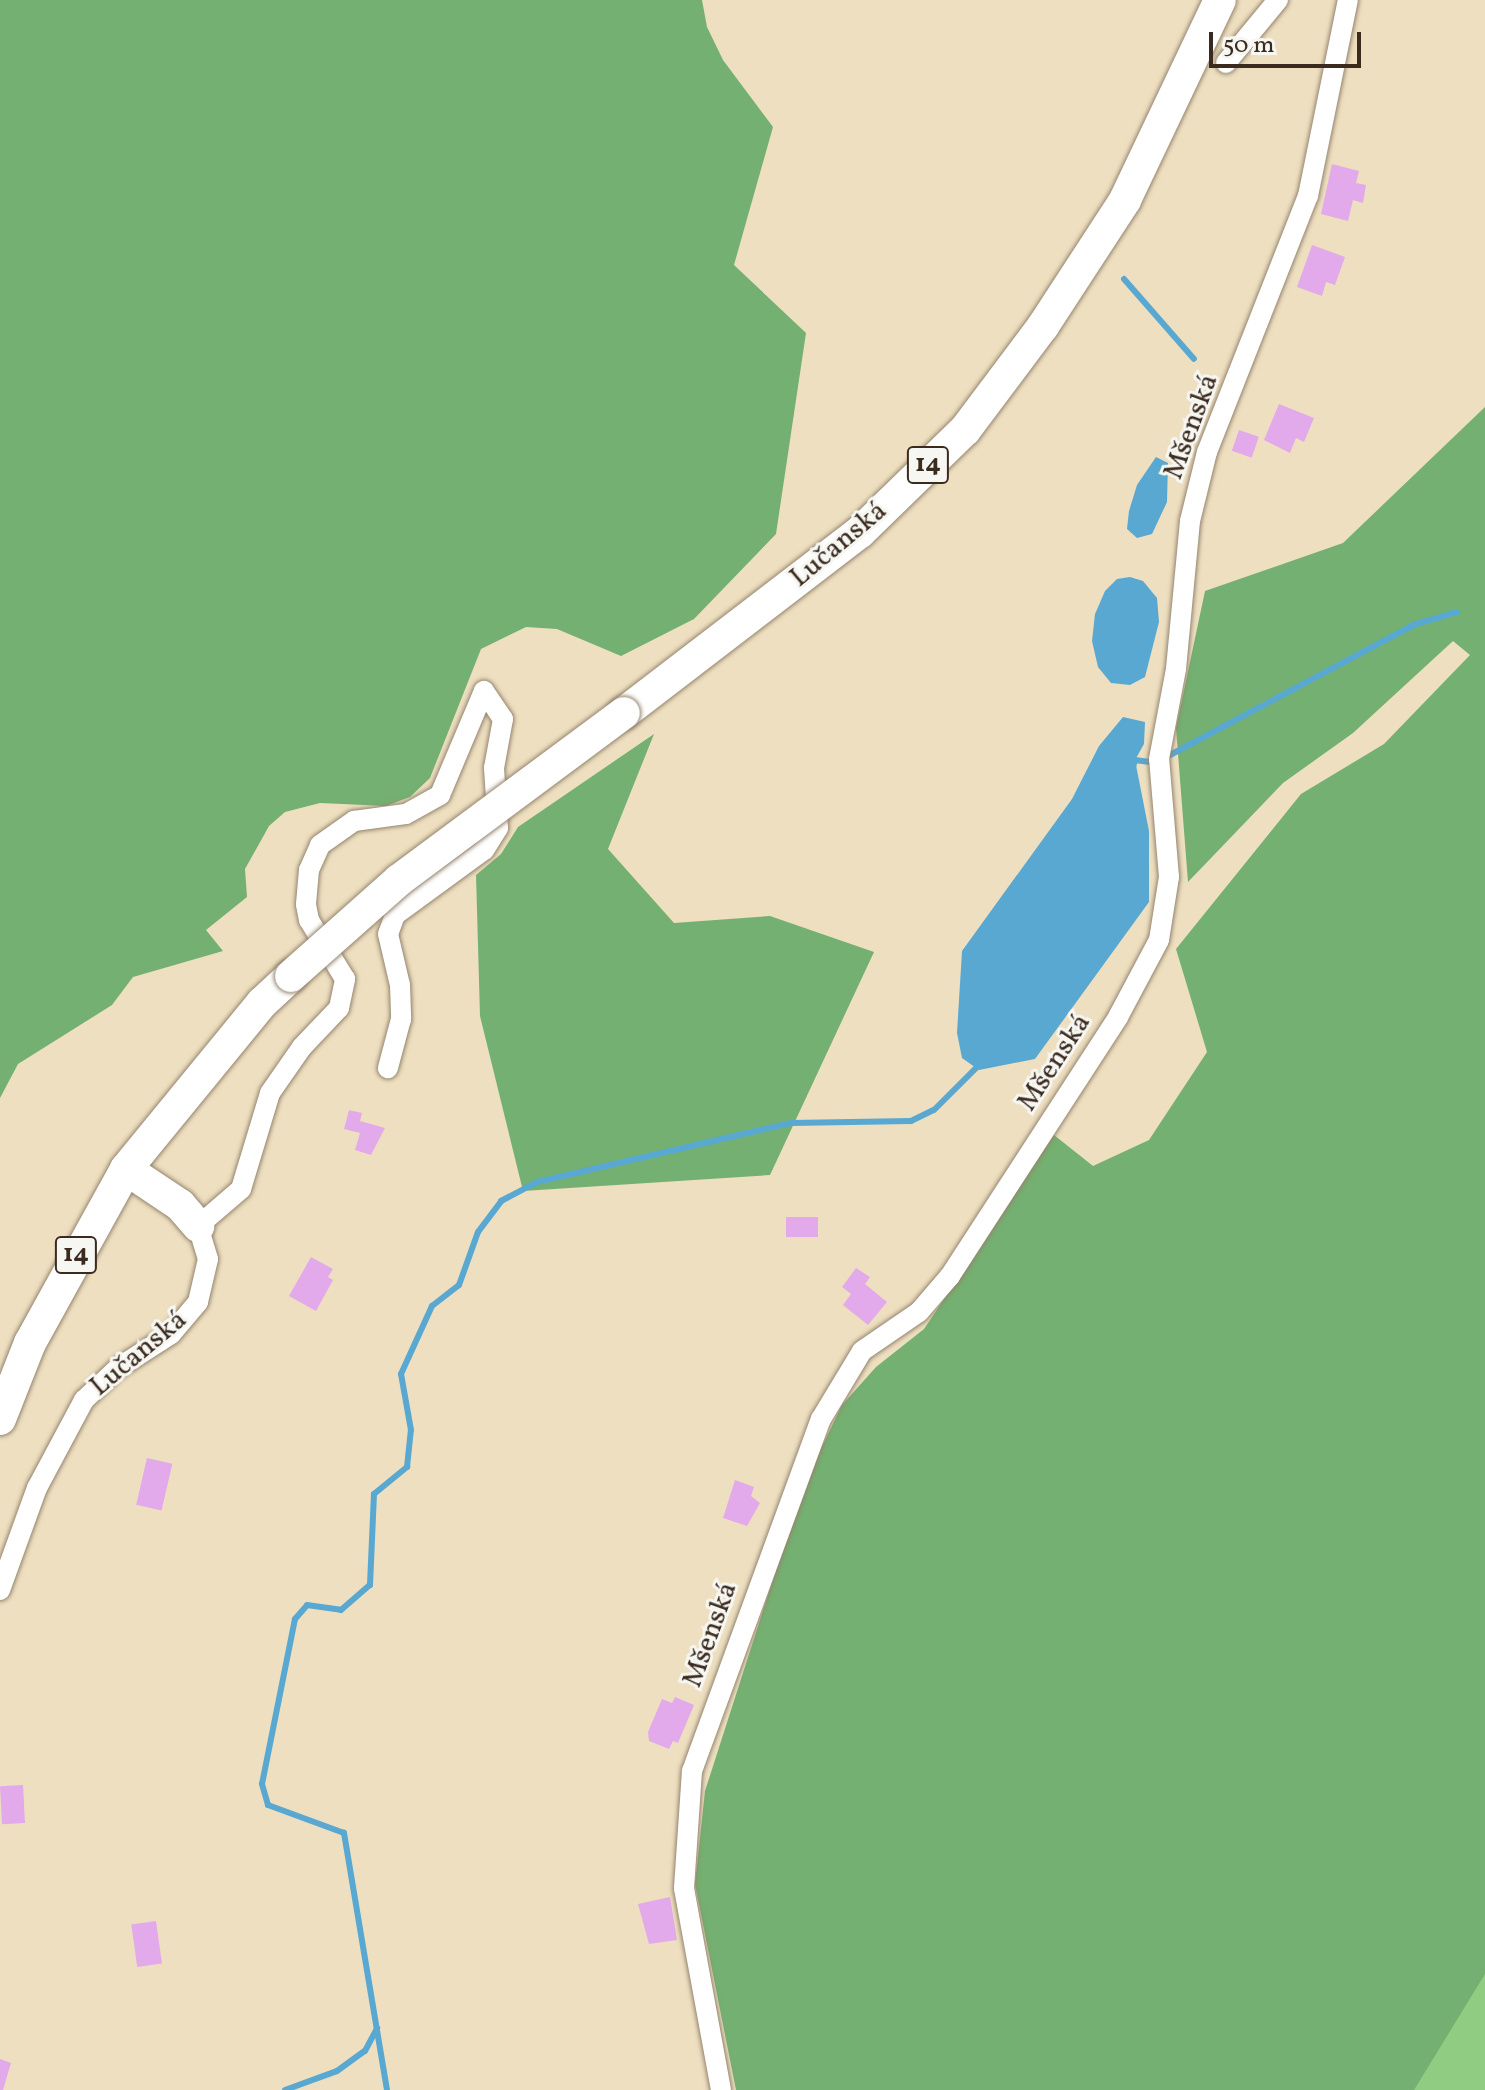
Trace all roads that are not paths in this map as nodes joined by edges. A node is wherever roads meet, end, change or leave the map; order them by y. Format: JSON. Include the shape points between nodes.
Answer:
{"nodes":[{"id":1,"x":1220,"y":0,"type":"edge"},
{"id":2,"x":1278,"y":0,"type":"edge"},
{"id":3,"x":1348,"y":0,"type":"edge"},
{"id":4,"x":1226,"y":63,"type":"dead end"},
{"id":5,"x":388,"y":1068,"type":"dead end"},
{"id":6,"x":126,"y":1169,"type":"junction"},
{"id":7,"x":198,"y":1226,"type":"junction"},
{"id":8,"x":0,"y":1419,"type":"edge"},
{"id":9,"x":0,"y":1590,"type":"edge"},
{"id":10,"x":721,"y":2090,"type":"edge"}],
"edges":[{"from":1,"to":6,"type":"main road","name":"Lučanská","number":"14","bridge":true,"via":[[1155,146],[1088,261],[965,430],[860,532],[399,880],[262,1003]]},
{"from":2,"to":4,"type":"street"},
{"from":3,"to":10,"type":"street","name":"Mšenská","via":[[1308,196],[1207,452],[1190,521],[1176,669],[1159,759],[1169,877],[1159,940],[1118,1017],[950,1276],[919,1312],[862,1351],[821,1419],[692,1771],[684,1888]]},
{"from":5,"to":7,"type":"street","via":[[401,1019],[400,985],[388,934],[395,915],[484,850],[498,828],[494,768],[503,719],[484,691],[440,795],[406,814],[354,821],[320,845],[309,870],[306,904],[319,936],[341,966],[345,993],[339,1008],[302,1047],[270,1093],[241,1189]]},
{"from":6,"to":7,"type":"main road","via":[[180,1205]]},
{"from":6,"to":8,"type":"main road","number":"14","via":[[30,1343]]},
{"from":7,"to":9,"type":"street","name":"Lučanská","via":[[208,1259],[198,1302],[171,1334],[98,1385],[67,1424]]}]}
